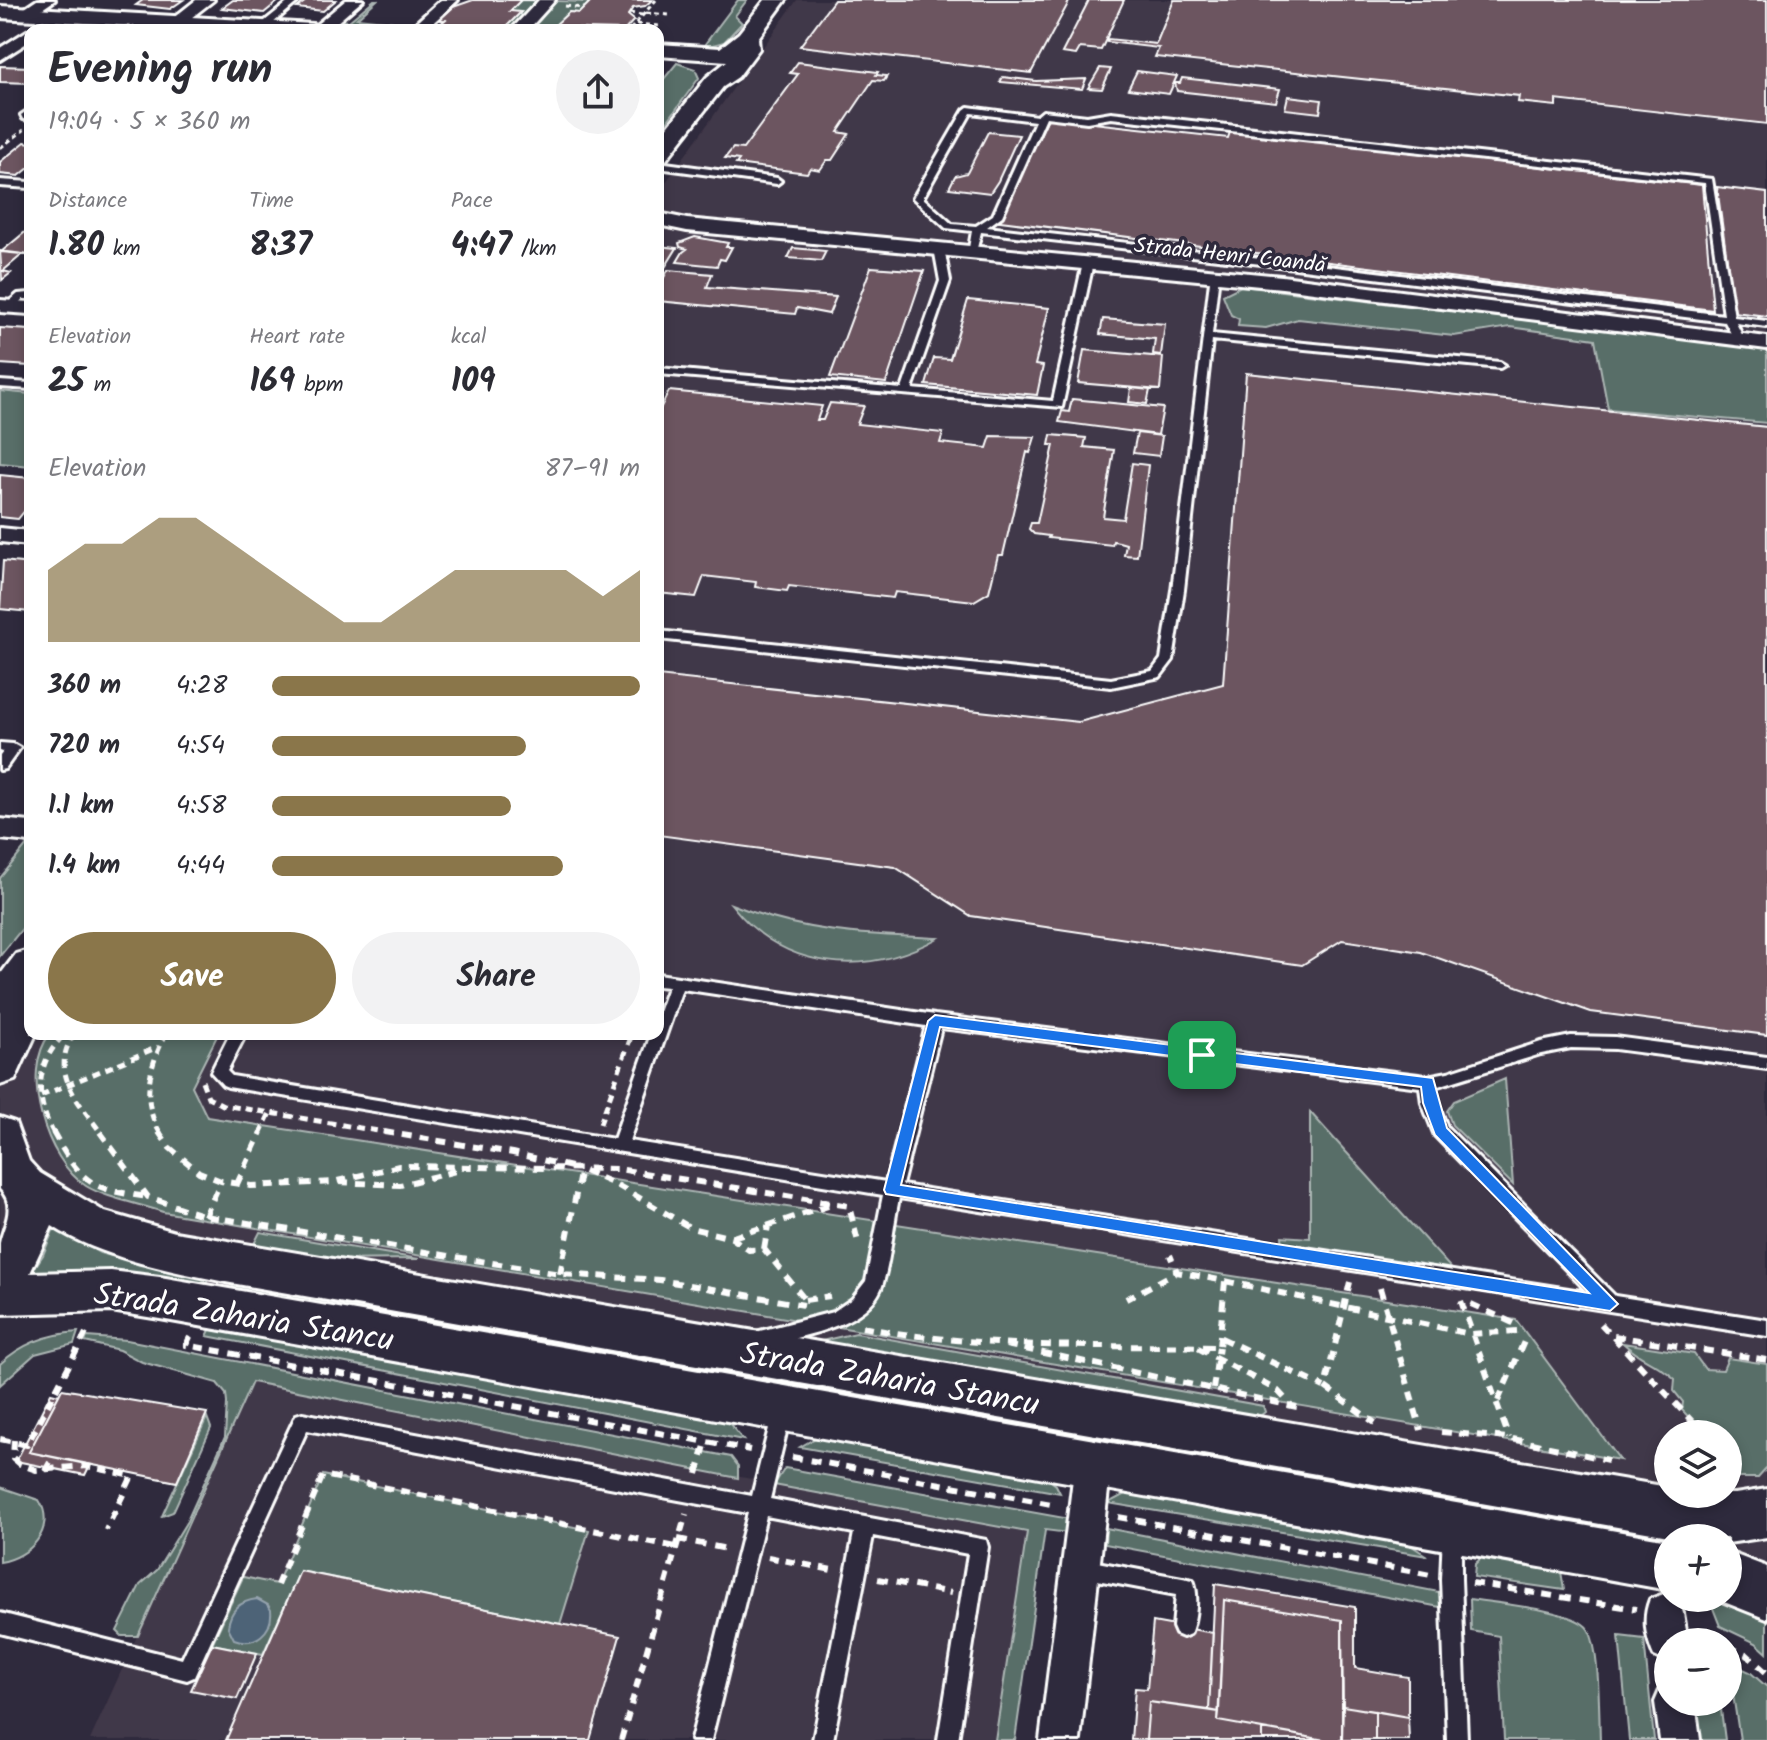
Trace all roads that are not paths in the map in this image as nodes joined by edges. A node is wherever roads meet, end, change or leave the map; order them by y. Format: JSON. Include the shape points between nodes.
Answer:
{"nodes":[{"id":1,"x":206,"y":0,"type":"edge"},
{"id":2,"x":296,"y":0,"type":"edge"},
{"id":3,"x":355,"y":0,"type":"edge"},
{"id":4,"x":450,"y":0,"type":"edge"},
{"id":5,"x":547,"y":0,"type":"edge"},
{"id":6,"x":776,"y":0,"type":"edge"},
{"id":7,"x":52,"y":7,"type":"edge"},
{"id":8,"x":0,"y":12,"type":"edge"},
{"id":9,"x":177,"y":22,"type":"junction"},
{"id":10,"x":27,"y":24,"type":"edge"},
{"id":11,"x":33,"y":24,"type":"edge"},
{"id":12,"x":142,"y":24,"type":"edge"},
{"id":13,"x":157,"y":24,"type":"edge"},
{"id":14,"x":194,"y":24,"type":"edge"},
{"id":15,"x":267,"y":24,"type":"edge"},
{"id":16,"x":324,"y":24,"type":"edge"},
{"id":17,"x":423,"y":24,"type":"edge"},
{"id":18,"x":525,"y":24,"type":"edge"},
{"id":19,"x":24,"y":33,"type":"edge"},
{"id":20,"x":747,"y":38,"type":"junction"},
{"id":21,"x":664,"y":50,"type":"edge"},
{"id":22,"x":0,"y":55,"type":"edge"},
{"id":23,"x":726,"y":55,"type":"junction"},
{"id":24,"x":715,"y":82,"type":"junction"},
{"id":25,"x":1040,"y":119,"type":"junction"},
{"id":26,"x":664,"y":147,"type":"edge"},
{"id":27,"x":664,"y":166,"type":"edge"},
{"id":28,"x":0,"y":177,"type":"edge"},
{"id":29,"x":777,"y":181,"type":"dead end"},
{"id":30,"x":24,"y":183,"type":"edge"},
{"id":31,"x":664,"y":220,"type":"edge"},
{"id":32,"x":687,"y":225,"type":"junction"},
{"id":33,"x":664,"y":227,"type":"edge"},
{"id":34,"x":977,"y":230,"type":"junction"},
{"id":35,"x":939,"y":248,"type":"junction"},
{"id":36,"x":971,"y":252,"type":"junction"},
{"id":37,"x":1166,"y":261,"type":"junction"},
{"id":38,"x":1088,"y":263,"type":"junction"},
{"id":39,"x":1284,"y":273,"type":"junction"},
{"id":40,"x":1214,"y":275,"type":"junction"},
{"id":41,"x":24,"y":296,"type":"edge"},
{"id":42,"x":4,"y":306,"type":"edge"},
{"id":43,"x":24,"y":308,"type":"edge"},
{"id":44,"x":1581,"y":311,"type":"junction"},
{"id":45,"x":1729,"y":319,"type":"junction"},
{"id":46,"x":1767,"y":324,"type":"edge"},
{"id":47,"x":1207,"y":337,"type":"junction"},
{"id":48,"x":1739,"y":339,"type":"junction"},
{"id":49,"x":1767,"y":343,"type":"edge"},
{"id":50,"x":1500,"y":365,"type":"dead end"},
{"id":51,"x":664,"y":372,"type":"edge"},
{"id":52,"x":0,"y":384,"type":"edge"},
{"id":53,"x":24,"y":386,"type":"edge"},
{"id":54,"x":906,"y":393,"type":"junction"},
{"id":55,"x":0,"y":535,"type":"edge"},
{"id":56,"x":24,"y":536,"type":"edge"},
{"id":57,"x":664,"y":636,"type":"edge"},
{"id":58,"x":0,"y":747,"type":"edge"},
{"id":59,"x":0,"y":766,"type":"edge"},
{"id":60,"x":0,"y":829,"type":"edge"},
{"id":61,"x":24,"y":831,"type":"edge"},
{"id":62,"x":664,"y":981,"type":"edge"},
{"id":63,"x":677,"y":983,"type":"junction"},
{"id":64,"x":22,"y":1009,"type":"edge"},
{"id":65,"x":664,"y":1020,"type":"edge"},
{"id":66,"x":935,"y":1021,"type":"junction"},
{"id":67,"x":235,"y":1040,"type":"edge"},
{"id":68,"x":657,"y":1040,"type":"edge"},
{"id":69,"x":1767,"y":1063,"type":"edge"},
{"id":70,"x":0,"y":1068,"type":"edge"},
{"id":71,"x":1427,"y":1082,"type":"junction"},
{"id":72,"x":619,"y":1146,"type":"junction"},
{"id":73,"x":9,"y":1164,"type":"edge"},
{"id":74,"x":892,"y":1190,"type":"junction"},
{"id":75,"x":0,"y":1278,"type":"edge"},
{"id":76,"x":0,"y":1294,"type":"edge"},
{"id":77,"x":1610,"y":1304,"type":"junction"},
{"id":78,"x":1767,"y":1328,"type":"edge"},
{"id":79,"x":703,"y":1346,"type":"junction"},
{"id":80,"x":783,"y":1408,"type":"junction"},
{"id":81,"x":1093,"y":1463,"type":"junction"},
{"id":82,"x":758,"y":1508,"type":"junction"},
{"id":83,"x":1767,"y":1513,"type":"edge"},
{"id":84,"x":865,"y":1527,"type":"junction"},
{"id":85,"x":1452,"y":1527,"type":"junction"},
{"id":86,"x":1080,"y":1568,"type":"junction"},
{"id":87,"x":1742,"y":1583,"type":"edge"},
{"id":88,"x":1767,"y":1593,"type":"edge"},
{"id":89,"x":1654,"y":1602,"type":"edge"},
{"id":90,"x":0,"y":1623,"type":"edge"},
{"id":91,"x":1183,"y":1627,"type":"dead end"},
{"id":92,"x":1677,"y":1716,"type":"edge"},
{"id":93,"x":701,"y":1740,"type":"edge"},
{"id":94,"x":823,"y":1740,"type":"edge"},
{"id":95,"x":948,"y":1740,"type":"edge"},
{"id":96,"x":1060,"y":1740,"type":"edge"},
{"id":97,"x":1457,"y":1740,"type":"edge"},
{"id":98,"x":1680,"y":1740,"type":"edge"}],
"edges":[{"from":1,"to":9,"type":"street"},
{"from":2,"to":15,"type":"lane"},
{"from":3,"to":16,"type":"street"},
{"from":4,"to":17,"type":"street"},
{"from":5,"to":18,"type":"street"},
{"from":6,"to":20,"type":"main road"},
{"from":7,"to":11,"type":"main road"},
{"from":7,"to":12,"type":"main road"},
{"from":8,"to":10,"type":"main road"},
{"from":9,"to":13,"type":"main road"},
{"from":9,"to":14,"type":"main road"},
{"from":19,"to":22,"type":"street"},
{"from":20,"to":23,"type":"main road"},
{"from":20,"to":24,"type":"main road","via":[[748,49]]},
{"from":21,"to":23,"type":"main road"},
{"from":23,"to":24,"type":"main road","via":[[715,70]]},
{"from":24,"to":26,"type":"main road"},
{"from":25,"to":34,"type":"lane","via":[[997,216]]},
{"from":25,"to":34,"type":"lane","via":[[968,110],[925,185],[918,198],[949,226]]},
{"from":25,"to":45,"type":"lane","via":[[1043,114],[1087,119],[1111,115],[1709,181]]},
{"from":27,"to":29,"type":"lane"},
{"from":28,"to":30,"type":"lane"},
{"from":31,"to":32,"type":"street","name":"Strada Henri Coandă"},
{"from":32,"to":33,"type":"street","name":"Strada Henri Coandă"},
{"from":32,"to":35,"type":"street","name":"Strada Henri Coandă"},
{"from":34,"to":36,"type":"lane"},
{"from":34,"to":37,"type":"lane"},
{"from":35,"to":36,"type":"street","name":"Strada Henri Coandă"},
{"from":35,"to":54,"type":"lane","via":[[945,281]]},
{"from":36,"to":38,"type":"street","name":"Strada Henri Coandă"},
{"from":37,"to":38,"type":"street","name":"Strada Henri Coandă"},
{"from":37,"to":39,"type":"lane"},
{"from":37,"to":40,"type":"street","name":"Strada Henri Coandă"},
{"from":38,"to":54,"type":"lane","via":[[1058,405]]},
{"from":39,"to":40,"type":"street","name":"Strada Henri Coandă"},
{"from":39,"to":44,"type":"street","name":"Strada Henri Coandă"},
{"from":40,"to":47,"type":"lane"},
{"from":41,"to":42,"type":"lane"},
{"from":42,"to":43,"type":"street"},
{"from":44,"to":45,"type":"lane"},
{"from":44,"to":48,"type":"street","name":"Strada Henri Coandă"},
{"from":45,"to":46,"type":"lane"},
{"from":45,"to":48,"type":"lane"},
{"from":47,"to":50,"type":"lane"},
{"from":47,"to":57,"type":"lane","via":[[1178,590],[1167,660],[1156,674],[1098,682]]},
{"from":48,"to":49,"type":"street","name":"Strada Henri Coandă"},
{"from":51,"to":54,"type":"lane"},
{"from":52,"to":53,"type":"lane"},
{"from":55,"to":56,"type":"street"},
{"from":58,"to":59,"type":"lane","via":[[13,748]]},
{"from":60,"to":61,"type":"street"},
{"from":62,"to":63,"type":"lane"},
{"from":63,"to":65,"type":"lane"},
{"from":63,"to":66,"type":"lane"},
{"from":64,"to":70,"type":"main road"},
{"from":66,"to":71,"type":"lane"},
{"from":66,"to":74,"type":"lane"},
{"from":67,"to":72,"type":"lane","via":[[219,1072],[228,1081]]},
{"from":68,"to":72,"type":"lane"},
{"from":69,"to":71,"type":"lane","via":[[1571,1042]]},
{"from":71,"to":77,"type":"lane","via":[[1441,1131]]},
{"from":72,"to":74,"type":"lane"},
{"from":73,"to":75,"type":"main road","via":[[31,1208],[28,1233]]},
{"from":73,"to":79,"type":"main road","name":"Strada Zaharia Stancu","via":[[92,1228],[175,1252]]},
{"from":74,"to":77,"type":"lane"},
{"from":74,"to":79,"type":"lane","via":[[874,1284],[858,1304],[838,1318],[774,1337]]},
{"from":76,"to":80,"type":"main road","name":"Strada Zaharia Stancu","via":[[69,1290],[148,1296]]},
{"from":77,"to":78,"type":"lane"},
{"from":79,"to":83,"type":"main road","name":"Strada Zaharia Stancu","via":[[1629,1505],[1753,1519]]},
{"from":80,"to":81,"type":"main road","name":"Strada Zaharia Stancu"},
{"from":80,"to":82,"type":"lane"},
{"from":81,"to":85,"type":"main road","name":"Strada Zaharia Stancu"},
{"from":81,"to":86,"type":"street"},
{"from":82,"to":84,"type":"lane"},
{"from":82,"to":90,"type":"lane","via":[[302,1421],[187,1670]]},
{"from":82,"to":93,"type":"lane"},
{"from":84,"to":94,"type":"lane"},
{"from":84,"to":95,"type":"lane","via":[[979,1547]]},
{"from":85,"to":89,"type":"main road","name":"Strada Zaharia Stancu"},
{"from":85,"to":97,"type":"lane"},
{"from":86,"to":91,"type":"lane","via":[[1186,1587]]},
{"from":86,"to":96,"type":"street"},
{"from":87,"to":88,"type":"main road"},
{"from":92,"to":98,"type":"street"}]}
